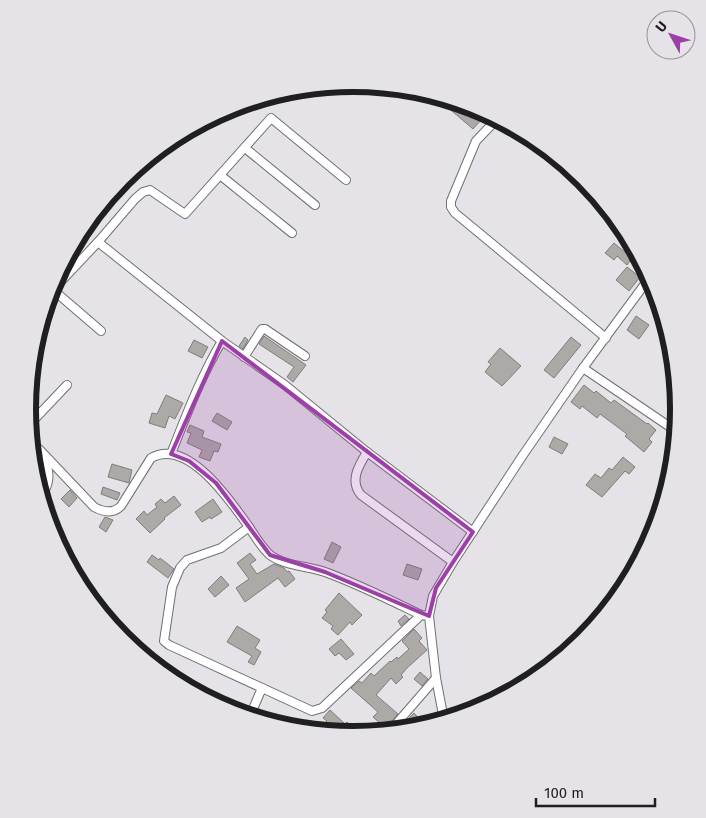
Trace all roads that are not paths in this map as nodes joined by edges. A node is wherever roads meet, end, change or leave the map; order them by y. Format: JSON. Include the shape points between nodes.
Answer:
{"nodes":[{"id":1,"x":492,"y":124,"type":"edge"},
{"id":2,"x":244,"y":148,"type":"junction"},
{"id":3,"x":220,"y":175,"type":"junction"},
{"id":4,"x":346,"y":180,"type":"dead end"},
{"id":5,"x":315,"y":205,"type":"dead end"},
{"id":6,"x":292,"y":233,"type":"dead end"},
{"id":7,"x":98,"y":242,"type":"junction"},
{"id":8,"x":67,"y":274,"type":"edge"},
{"id":9,"x":644,"y":285,"type":"edge"},
{"id":10,"x":57,"y":295,"type":"edge"},
{"id":11,"x":101,"y":331,"type":"dead end"},
{"id":12,"x":606,"y":338,"type":"junction"},
{"id":13,"x":222,"y":341,"type":"junction"},
{"id":14,"x":244,"y":356,"type":"junction"},
{"id":15,"x":304,"y":356,"type":"dead end"},
{"id":16,"x":583,"y":368,"type":"junction"},
{"id":17,"x":68,"y":385,"type":"dead end"},
{"id":18,"x":36,"y":417,"type":"edge"},
{"id":19,"x":669,"y":426,"type":"edge"},
{"id":20,"x":39,"y":449,"type":"joint"},
{"id":21,"x":367,"y":452,"type":"junction"},
{"id":22,"x":171,"y":454,"type":"junction"},
{"id":23,"x":46,"y":487,"type":"edge"},
{"id":24,"x":248,"y":527,"type":"junction"},
{"id":25,"x":473,"y":532,"type":"junction"},
{"id":26,"x":453,"y":562,"type":"junction"},
{"id":27,"x":425,"y":616,"type":"junction"},
{"id":28,"x":436,"y":678,"type":"junction"},
{"id":29,"x":262,"y":688,"type":"junction"},
{"id":30,"x":253,"y":710,"type":"edge"},
{"id":31,"x":443,"y":713,"type":"edge"},
{"id":32,"x":397,"y":723,"type":"edge"}],
"edges":[{"from":1,"to":12,"type":"street","via":[[476,141],[451,201],[454,213]]},
{"from":2,"to":3,"type":"street"},
{"from":2,"to":4,"type":"street","via":[[271,118]]},
{"from":2,"to":5,"type":"street"},
{"from":3,"to":6,"type":"street"},
{"from":3,"to":7,"type":"street","via":[[186,214],[146,190]]},
{"from":7,"to":8,"type":"street"},
{"from":7,"to":13,"type":"street"},
{"from":9,"to":12,"type":"street"},
{"from":10,"to":11,"type":"street"},
{"from":12,"to":16,"type":"street"},
{"from":13,"to":14,"type":"street"},
{"from":13,"to":22,"type":"street"},
{"from":14,"to":15,"type":"street","via":[[262,329]]},
{"from":14,"to":21,"type":"street"},
{"from":16,"to":19,"type":"street"},
{"from":16,"to":25,"type":"street"},
{"from":17,"to":18,"type":"street"},
{"from":20,"to":22,"type":"street","via":[[94,507],[105,512],[121,506],[151,458]]},
{"from":20,"to":23,"type":"street","via":[[47,463],[49,478]]},
{"from":21,"to":25,"type":"street"},
{"from":21,"to":26,"type":"street","via":[[356,476],[357,490]]},
{"from":22,"to":24,"type":"street","via":[[189,461],[216,483]]},
{"from":24,"to":27,"type":"street","via":[[270,555],[325,572]]},
{"from":24,"to":29,"type":"street","via":[[221,548],[187,560],[180,568],[172,587],[164,641]]},
{"from":25,"to":26,"type":"street"},
{"from":26,"to":27,"type":"street"},
{"from":27,"to":28,"type":"street"},
{"from":27,"to":29,"type":"street","via":[[322,708],[308,710]]},
{"from":28,"to":31,"type":"street"},
{"from":28,"to":32,"type":"street"},
{"from":29,"to":30,"type":"street"}]}
